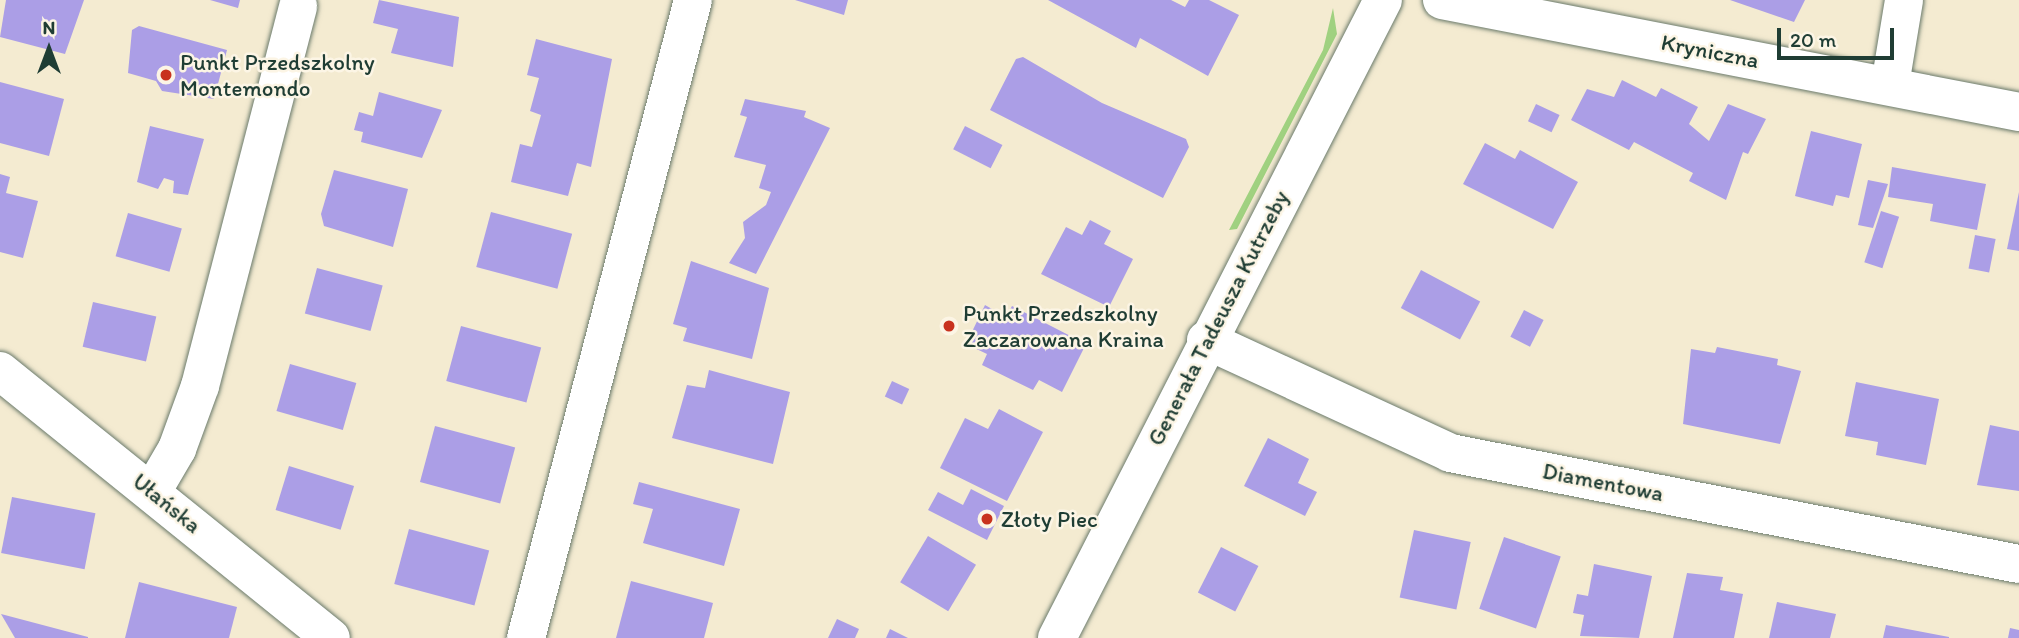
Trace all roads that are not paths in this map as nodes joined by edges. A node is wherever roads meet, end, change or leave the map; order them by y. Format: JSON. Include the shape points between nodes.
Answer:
{"nodes":[{"id":1,"x":694,"y":0,"type":"edge"},
{"id":2,"x":1383,"y":0,"type":"edge"},
{"id":3,"x":1442,"y":0,"type":"edge"},
{"id":4,"x":1904,"y":0,"type":"edge"},
{"id":5,"x":299,"y":6,"type":"dead end"},
{"id":6,"x":1889,"y":85,"type":"junction"},
{"id":7,"x":2019,"y":112,"type":"edge"},
{"id":8,"x":1206,"y":340,"type":"junction"},
{"id":9,"x":0,"y":371,"type":"edge"},
{"id":10,"x":153,"y":490,"type":"junction"},
{"id":11,"x":2019,"y":564,"type":"edge"},
{"id":12,"x":331,"y":638,"type":"edge"},
{"id":13,"x":526,"y":638,"type":"edge"},
{"id":14,"x":1057,"y":638,"type":"edge"}],
"edges":[{"from":1,"to":13,"type":"street"},
{"from":2,"to":8,"type":"street","name":"Generała Tadeusza Kutrzeby"},
{"from":3,"to":6,"type":"street","name":"Kryniczna"},
{"from":4,"to":6,"type":"street"},
{"from":5,"to":10,"type":"street","via":[[200,386],[177,449]]},
{"from":6,"to":7,"type":"street","name":"Kryniczna"},
{"from":8,"to":11,"type":"street","name":"Diamentowa","via":[[1450,453]]},
{"from":8,"to":14,"type":"street","name":"Generała Tadeusza Kutrzeby"},
{"from":9,"to":10,"type":"street","name":"Ułańska"},
{"from":10,"to":12,"type":"street","name":"Ułańska"}]}
